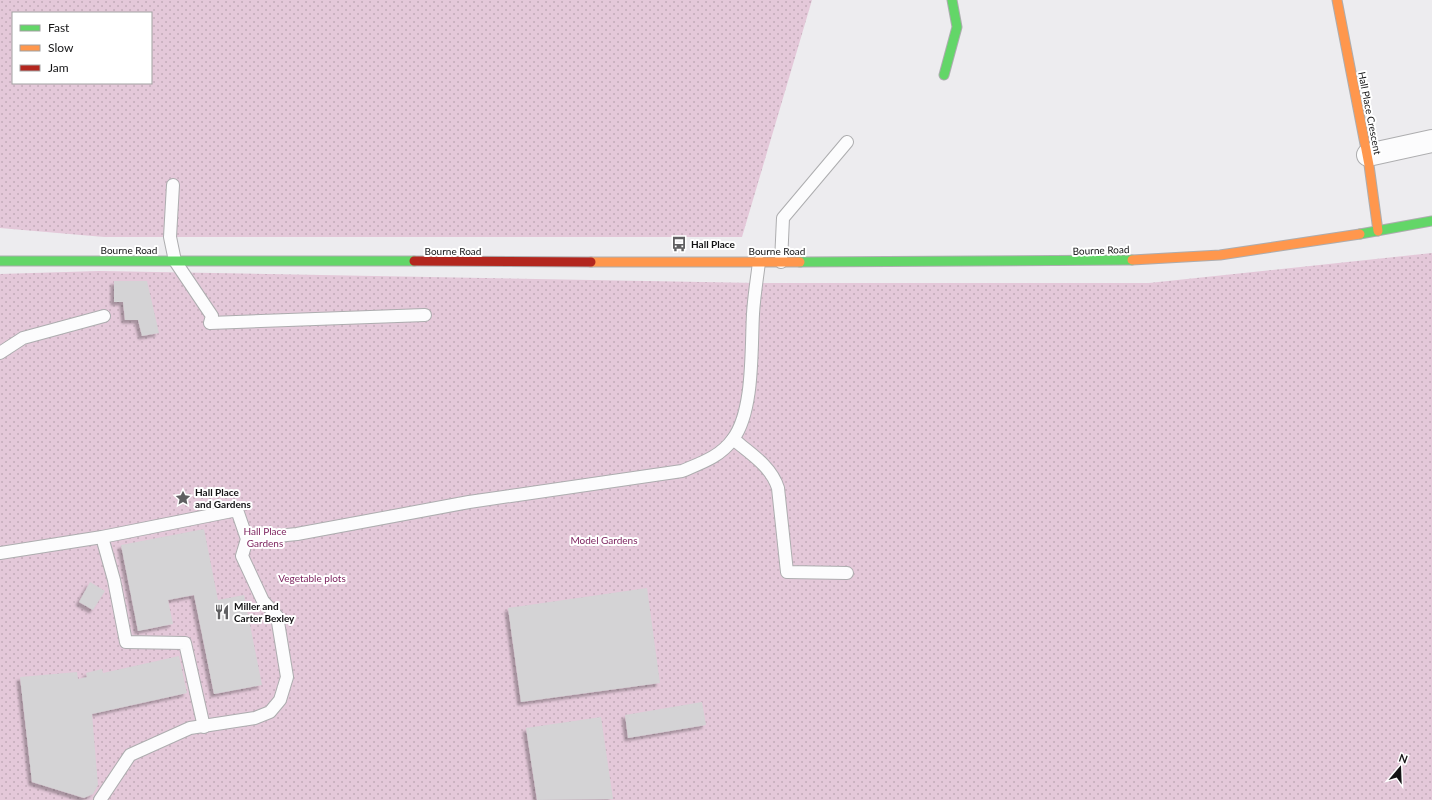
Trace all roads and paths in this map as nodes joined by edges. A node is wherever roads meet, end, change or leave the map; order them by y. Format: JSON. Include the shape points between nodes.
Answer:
{"nodes":[{"id":1,"x":952,"y":0,"type":"edge"},
{"id":2,"x":1337,"y":0,"type":"edge"},
{"id":3,"x":944,"y":76,"type":"dead end"},
{"id":4,"x":1432,"y":141,"type":"edge"},
{"id":5,"x":847,"y":142,"type":"dead end"},
{"id":6,"x":1368,"y":155,"type":"junction"},
{"id":7,"x":173,"y":185,"type":"dead end"},
{"id":8,"x":1432,"y":221,"type":"edge"},
{"id":9,"x":1378,"y":231,"type":"junction"},
{"id":10,"x":0,"y":261,"type":"edge"},
{"id":11,"x":175,"y":261,"type":"junction"},
{"id":12,"x":759,"y":262,"type":"junction"},
{"id":13,"x":781,"y":262,"type":"junction"},
{"id":14,"x":425,"y":315,"type":"dead end"},
{"id":15,"x":104,"y":316,"type":"dead end"},
{"id":16,"x":0,"y":353,"type":"edge"},
{"id":17,"x":733,"y":439,"type":"junction"},
{"id":18,"x":102,"y":537,"type":"junction"},
{"id":19,"x":247,"y":539,"type":"junction"},
{"id":20,"x":0,"y":553,"type":"edge"},
{"id":21,"x":847,"y":573,"type":"dead end"},
{"id":22,"x":204,"y":726,"type":"junction"},
{"id":23,"x":100,"y":800,"type":"edge"}],
"edges":[{"from":1,"to":3,"type":"main road","via":[[957,27]]},
{"from":2,"to":6,"type":"main road","name":"Hall Place Crescent"},
{"from":4,"to":6,"type":"street"},
{"from":5,"to":13,"type":"lane","via":[[783,218]]},
{"from":6,"to":9,"type":"main road","name":"Hall Place Crescent"},
{"from":7,"to":11,"type":"lane","via":[[170,237]]},
{"from":8,"to":9,"type":"main road","name":"Bourne Road"},
{"from":9,"to":13,"type":"main road","name":"Bourne Road","via":[[1220,255],[1145,260]]},
{"from":10,"to":11,"type":"main road","name":"Bourne Road"},
{"from":11,"to":12,"type":"main road","name":"Bourne Road"},
{"from":11,"to":14,"type":"lane","via":[[212,316],[210,323]]},
{"from":12,"to":13,"type":"main road","name":"Bourne Road"},
{"from":12,"to":17,"type":"lane","via":[[753,309],[748,401],[743,422]]},
{"from":15,"to":16,"type":"lane","via":[[23,338]]},
{"from":17,"to":19,"type":"lane","via":[[712,459],[682,471],[469,502],[297,534]]},
{"from":17,"to":21,"type":"lane","via":[[759,460],[775,478],[787,572]]},
{"from":18,"to":19,"type":"lane","via":[[237,510]]},
{"from":18,"to":20,"type":"lane"},
{"from":18,"to":22,"type":"lane","via":[[114,580],[126,642],[185,643]]},
{"from":19,"to":22,"type":"lane","via":[[242,556],[263,600],[277,616],[287,677],[280,700],[270,712],[255,718]]},
{"from":22,"to":23,"type":"lane","via":[[190,728],[130,755]]}]}
